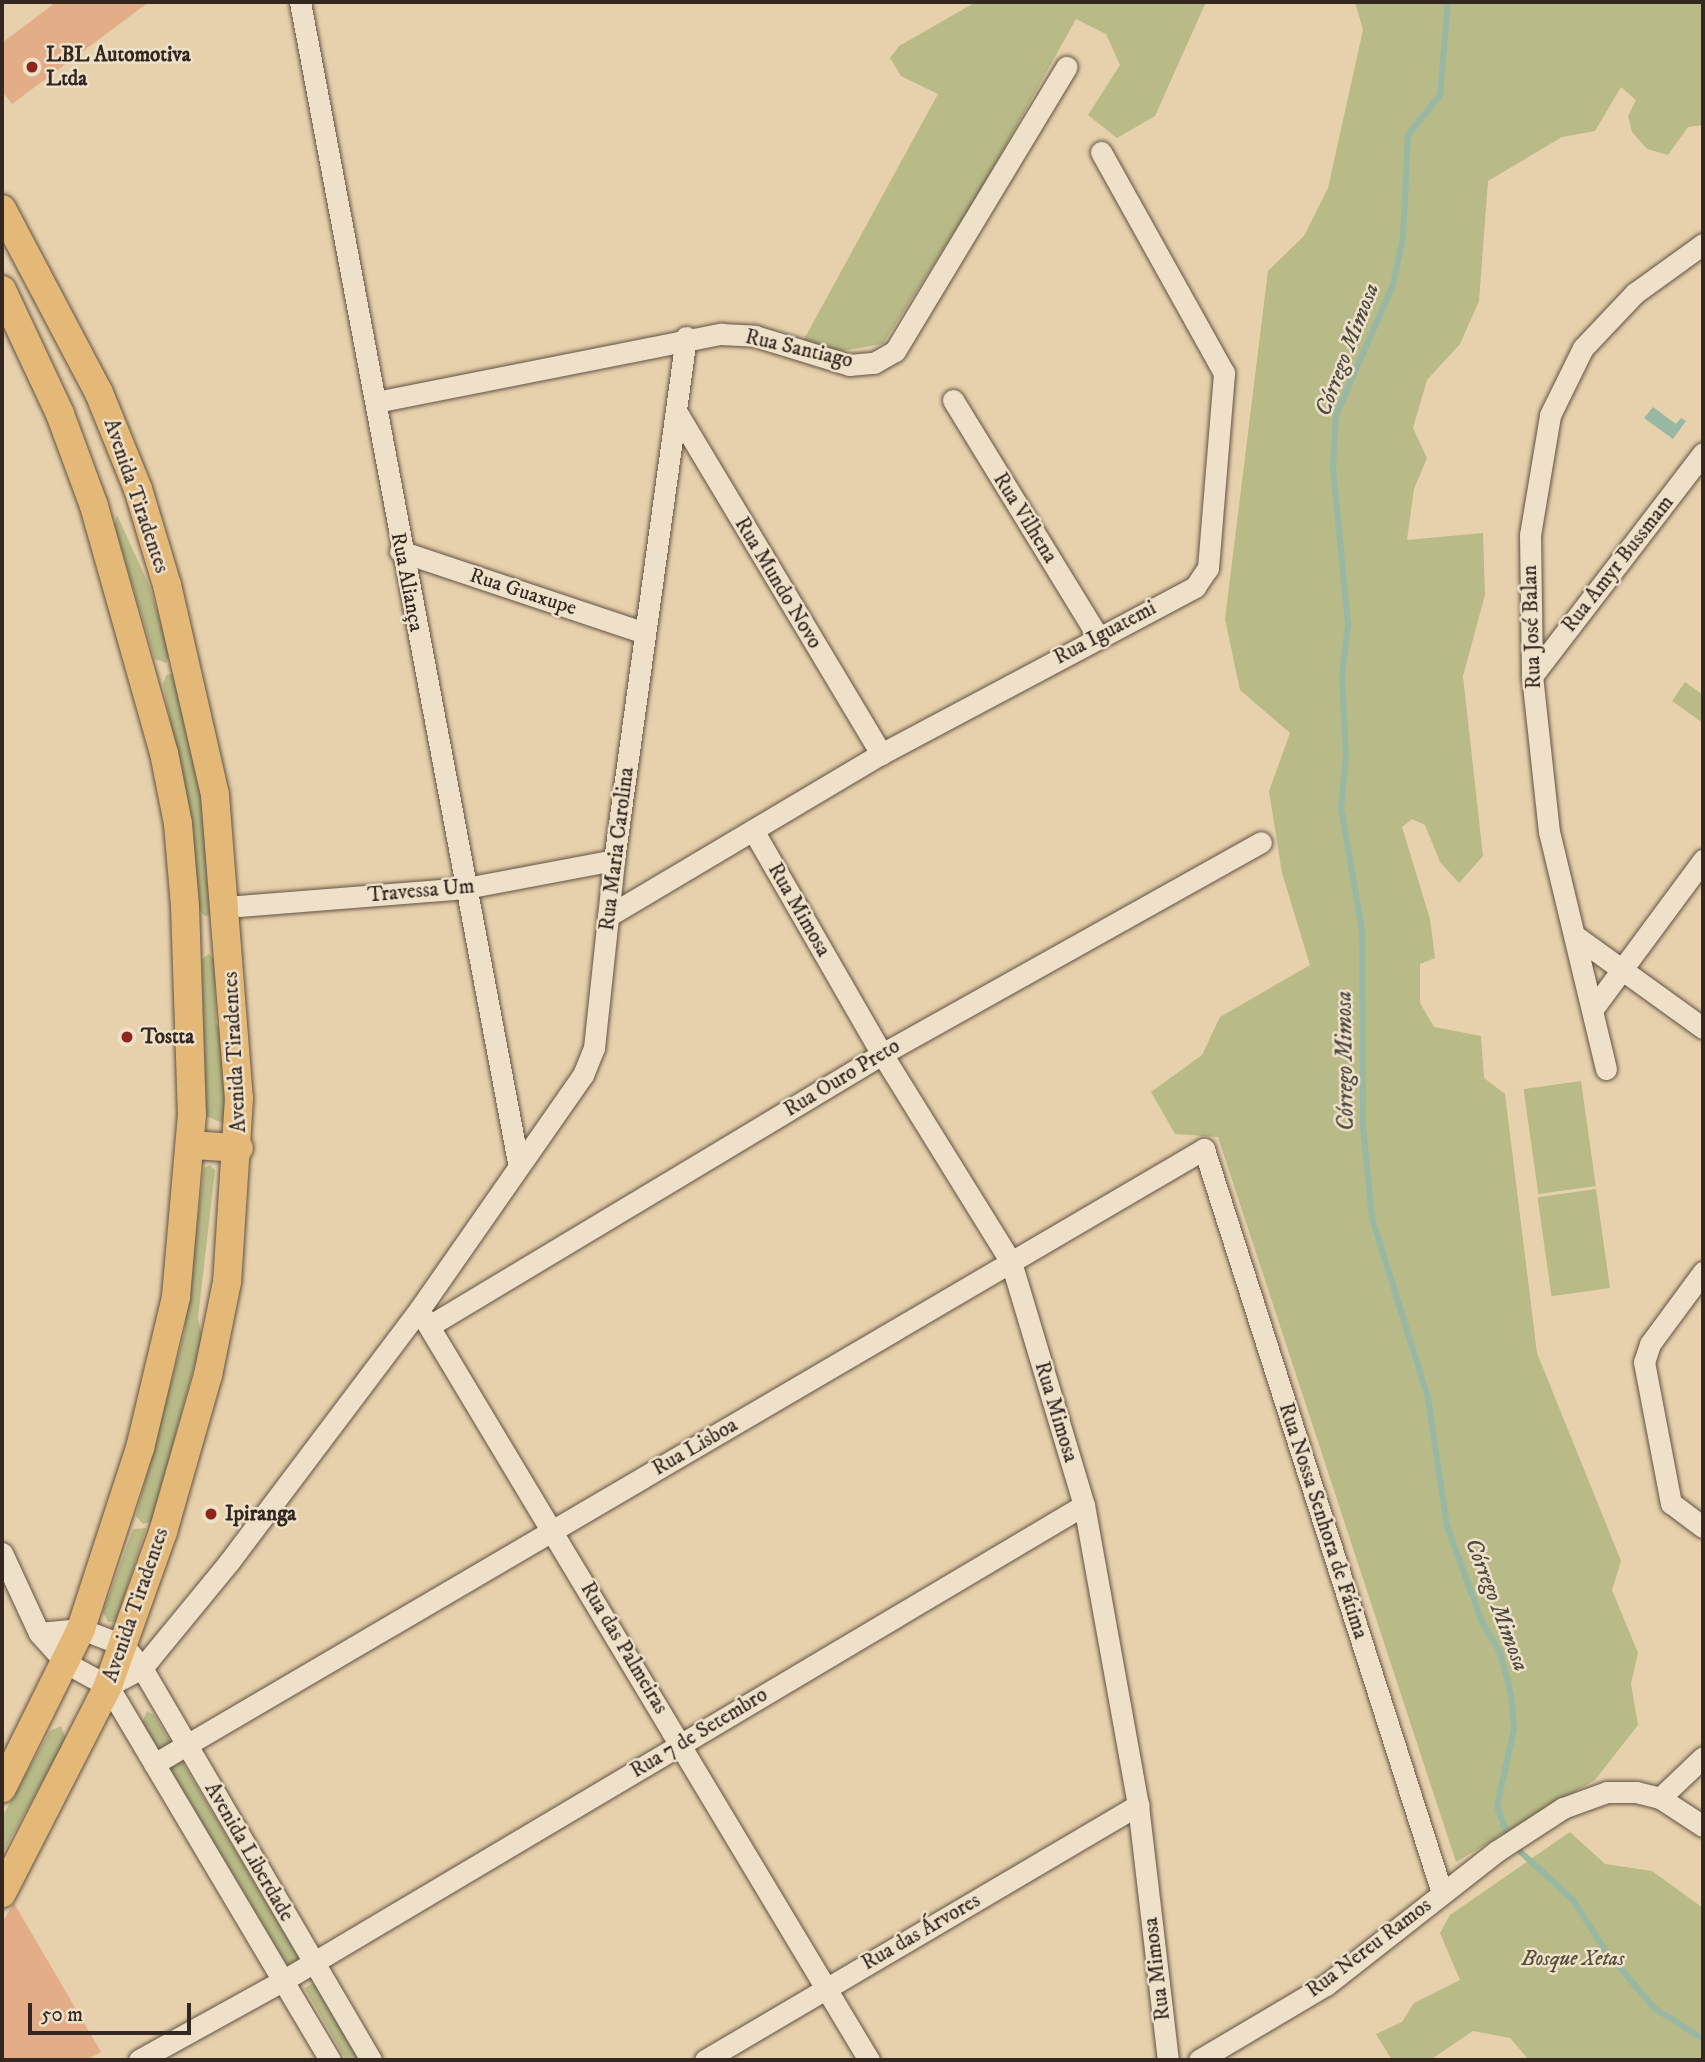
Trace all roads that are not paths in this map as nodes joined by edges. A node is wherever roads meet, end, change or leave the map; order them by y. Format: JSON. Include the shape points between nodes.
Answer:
{"nodes":[{"id":1,"x":300,"y":2,"type":"edge"},
{"id":2,"x":1066,"y":66,"type":"dead end"},
{"id":3,"x":1101,"y":152,"type":"dead end"},
{"id":4,"x":2,"y":209,"type":"edge"},
{"id":5,"x":1703,"y":244,"type":"edge"},
{"id":6,"x":2,"y":290,"type":"edge"},
{"id":7,"x":686,"y":337,"type":"junction"},
{"id":8,"x":953,"y":400,"type":"dead end"},
{"id":9,"x":376,"y":401,"type":"junction"},
{"id":10,"x":676,"y":411,"type":"junction"},
{"id":11,"x":1703,"y":453,"type":"edge"},
{"id":12,"x":400,"y":551,"type":"junction"},
{"id":13,"x":645,"y":633,"type":"junction"},
{"id":14,"x":1097,"y":635,"type":"junction"},
{"id":15,"x":185,"y":664,"type":"junction"},
{"id":16,"x":142,"y":674,"type":"junction"},
{"id":17,"x":1532,"y":676,"type":"junction"},
{"id":18,"x":881,"y":754,"type":"junction"},
{"id":19,"x":753,"y":830,"type":"junction"},
{"id":20,"x":1261,"y":842,"type":"dead end"},
{"id":21,"x":614,"y":860,"type":"junction"},
{"id":22,"x":1703,"y":860,"type":"edge"},
{"id":23,"x":466,"y":888,"type":"junction"},
{"id":24,"x":226,"y":907,"type":"junction"},
{"id":25,"x":608,"y":916,"type":"junction"},
{"id":26,"x":1574,"y":935,"type":"junction"},
{"id":27,"x":228,"y":936,"type":"junction"},
{"id":28,"x":187,"y":939,"type":"junction"},
{"id":29,"x":1622,"y":968,"type":"junction"},
{"id":30,"x":1592,"y":1010,"type":"junction"},
{"id":31,"x":1703,"y":1028,"type":"edge"},
{"id":32,"x":882,"y":1054,"type":"junction"},
{"id":33,"x":1606,"y":1069,"type":"dead end"},
{"id":34,"x":191,"y":1145,"type":"junction"},
{"id":35,"x":239,"y":1148,"type":"junction"},
{"id":36,"x":1204,"y":1149,"type":"joint"},
{"id":37,"x":518,"y":1162,"type":"junction"},
{"id":38,"x":1011,"y":1262,"type":"junction"},
{"id":39,"x":1703,"y":1272,"type":"edge"},
{"id":40,"x":424,"y":1318,"type":"junction"},
{"id":41,"x":1084,"y":1505,"type":"junction"},
{"id":42,"x":1703,"y":1527,"type":"edge"},
{"id":43,"x":554,"y":1529,"type":"junction"},
{"id":44,"x":2,"y":1553,"type":"edge"},
{"id":45,"x":81,"y":1629,"type":"junction"},
{"id":46,"x":39,"y":1633,"type":"junction"},
{"id":47,"x":124,"y":1646,"type":"junction"},
{"id":48,"x":66,"y":1663,"type":"junction"},
{"id":49,"x":142,"y":1668,"type":"junction"},
{"id":50,"x":108,"y":1686,"type":"junction"},
{"id":51,"x":681,"y":1743,"type":"junction"},
{"id":52,"x":186,"y":1744,"type":"junction"},
{"id":53,"x":1703,"y":1757,"type":"edge"},
{"id":54,"x":155,"y":1764,"type":"junction"},
{"id":55,"x":2,"y":1788,"type":"edge"},
{"id":56,"x":1660,"y":1798,"type":"junction"},
{"id":57,"x":1138,"y":1805,"type":"junction"},
{"id":58,"x":1703,"y":1826,"type":"edge"},
{"id":59,"x":2,"y":1893,"type":"edge"},
{"id":60,"x":1442,"y":1893,"type":"junction"},
{"id":61,"x":314,"y":1963,"type":"junction"},
{"id":62,"x":284,"y":1980,"type":"junction"},
{"id":63,"x":826,"y":1988,"type":"junction"},
{"id":64,"x":139,"y":2060,"type":"edge"},
{"id":65,"x":330,"y":2060,"type":"edge"},
{"id":66,"x":371,"y":2060,"type":"edge"},
{"id":67,"x":705,"y":2060,"type":"edge"},
{"id":68,"x":869,"y":2060,"type":"edge"},
{"id":69,"x":1168,"y":2060,"type":"edge"},
{"id":70,"x":1199,"y":2060,"type":"edge"}],
"edges":[{"from":1,"to":9,"type":"street","name":"Rua Aliança"},
{"from":2,"to":7,"type":"street","name":"Rua Santiago","via":[[895,351],[874,363],[849,365],[755,336]]},
{"from":3,"to":14,"type":"street","name":"Rua Iguatemi","via":[[1213,349],[1223,373],[1224,395],[1208,568],[1195,587]]},
{"from":4,"to":15,"type":"main road","name":"Avenida Tiradentes","via":[[58,311],[124,451],[167,585]]},
{"from":5,"to":17,"type":"street","name":"Rua José Balan","via":[[1663,270],[1608,318],[1563,383],[1539,466],[1530,535]]},
{"from":6,"to":16,"type":"main road","name":"Avenida Tiradentes","via":[[78,463]]},
{"from":7,"to":9,"type":"street","name":"Rua Santiago"},
{"from":7,"to":10,"type":"street","name":"Rua Maria Carolina"},
{"from":8,"to":14,"type":"street","name":"Rua Vilhena"},
{"from":9,"to":12,"type":"street","name":"Rua Aliança"},
{"from":10,"to":13,"type":"street","name":"Rua Maria Carolina"},
{"from":10,"to":18,"type":"street","name":"Rua Mundo Novo"},
{"from":11,"to":17,"type":"street","name":"Rua Amyr Bussmam"},
{"from":12,"to":13,"type":"street","name":"Rua Guaxupe"},
{"from":12,"to":23,"type":"street","name":"Rua Aliança"},
{"from":13,"to":21,"type":"street","name":"Rua Maria Carolina"},
{"from":14,"to":18,"type":"street","name":"Rua Iguatemi"},
{"from":15,"to":16,"type":"main road"},
{"from":15,"to":24,"type":"main road","name":"Avenida Tiradentes","via":[[215,795]]},
{"from":16,"to":28,"type":"main road","name":"Avenida Tiradentes","via":[[178,824]]},
{"from":17,"to":26,"type":"street","name":"Rua José Balan","via":[[1549,832]]},
{"from":18,"to":19,"type":"street","name":"Rua Iguatemi"},
{"from":19,"to":25,"type":"street","name":"Rua Iguatemi"},
{"from":19,"to":32,"type":"street","name":"Rua Mimosa"},
{"from":20,"to":32,"type":"street","name":"Rua Ouro Preto"},
{"from":21,"to":23,"type":"street","name":"Travessa Um"},
{"from":21,"to":25,"type":"street","name":"Rua Maria Carolina"},
{"from":22,"to":29,"type":"street"},
{"from":23,"to":24,"type":"street","name":"Travessa Um"},
{"from":23,"to":37,"type":"street","name":"Rua Aliança"},
{"from":24,"to":27,"type":"main road","name":"Avenida Tiradentes"},
{"from":25,"to":37,"type":"street","name":"Rua Maria Carolina","via":[[594,1048],[583,1075]]},
{"from":26,"to":29,"type":"street"},
{"from":26,"to":30,"type":"street","name":"Rua José Balan"},
{"from":27,"to":28,"type":"main road"},
{"from":27,"to":35,"type":"main road","name":"Avenida Tiradentes"},
{"from":28,"to":34,"type":"main road","name":"Avenida Tiradentes"},
{"from":29,"to":30,"type":"street"},
{"from":29,"to":31,"type":"street"},
{"from":30,"to":33,"type":"street","name":"Rua José Balan"},
{"from":32,"to":38,"type":"street","name":"Rua Mimosa"},
{"from":32,"to":40,"type":"street","name":"Rua Ouro Preto"},
{"from":34,"to":35,"type":"main road"},
{"from":34,"to":45,"type":"main road","name":"Avenida Tiradentes","via":[[176,1297],[159,1373]]},
{"from":35,"to":47,"type":"main road","name":"Avenida Tiradentes","via":[[218,1331],[163,1532]]},
{"from":36,"to":38,"type":"street","name":"Rua Lisboa"},
{"from":36,"to":60,"type":"street","name":"Rua Nossa Senhora de Fátima"},
{"from":37,"to":40,"type":"street","name":"Rua Maria Carolina"},
{"from":38,"to":41,"type":"street","name":"Rua Mimosa"},
{"from":38,"to":43,"type":"street","name":"Rua Lisboa"},
{"from":39,"to":42,"type":"street","via":[[1650,1344],[1644,1362],[1671,1503]]},
{"from":40,"to":43,"type":"street","name":"Rua das Palmeiras"},
{"from":40,"to":49,"type":"street","name":"Rua Maria Carolina"},
{"from":41,"to":51,"type":"street","name":"Rua 7 de Setembro"},
{"from":41,"to":57,"type":"street","name":"Rua Mimosa"},
{"from":43,"to":51,"type":"street","name":"Rua das Palmeiras"},
{"from":43,"to":52,"type":"street","name":"Rua Lisboa"},
{"from":44,"to":46,"type":"street"},
{"from":45,"to":46,"type":"street"},
{"from":45,"to":47,"type":"street"},
{"from":45,"to":48,"type":"main road","name":"Avenida Tiradentes"},
{"from":46,"to":48,"type":"street"},
{"from":47,"to":49,"type":"street","name":"Avenida Liberdade"},
{"from":47,"to":50,"type":"main road","name":"Avenida Tiradentes"},
{"from":48,"to":50,"type":"street"},
{"from":48,"to":55,"type":"main road","name":"Avenida Tiradentes"},
{"from":49,"to":50,"type":"street"},
{"from":49,"to":52,"type":"street","name":"Avenida Liberdade"},
{"from":50,"to":54,"type":"street","name":"Avenida Liberdade"},
{"from":50,"to":59,"type":"main road","name":"Avenida Tiradentes"},
{"from":51,"to":61,"type":"street","name":"Rua 7 de Setembro"},
{"from":51,"to":63,"type":"street","name":"Rua das Palmeiras"},
{"from":52,"to":54,"type":"street","name":"Rua Lisboa"},
{"from":52,"to":61,"type":"street","name":"Avenida Liberdade"},
{"from":53,"to":56,"type":"street"},
{"from":54,"to":62,"type":"street","name":"Avenida Liberdade"},
{"from":56,"to":58,"type":"street"},
{"from":56,"to":60,"type":"street","name":"Rua Nereu Ramos","via":[[1607,1792],[1563,1808]]},
{"from":57,"to":63,"type":"street","name":"Rua das Árvores"},
{"from":57,"to":69,"type":"street","name":"Rua Mimosa"},
{"from":60,"to":70,"type":"street","name":"Rua Nereu Ramos","via":[[1326,1985]]},
{"from":61,"to":62,"type":"street","name":"Rua 7 de Setembro"},
{"from":61,"to":66,"type":"street","name":"Avenida Liberdade"},
{"from":62,"to":64,"type":"street"},
{"from":62,"to":65,"type":"street","name":"Avenida Liberdade"},
{"from":63,"to":67,"type":"street","name":"Rua das Árvores"},
{"from":63,"to":68,"type":"street","name":"Rua das Palmeiras"}]}
